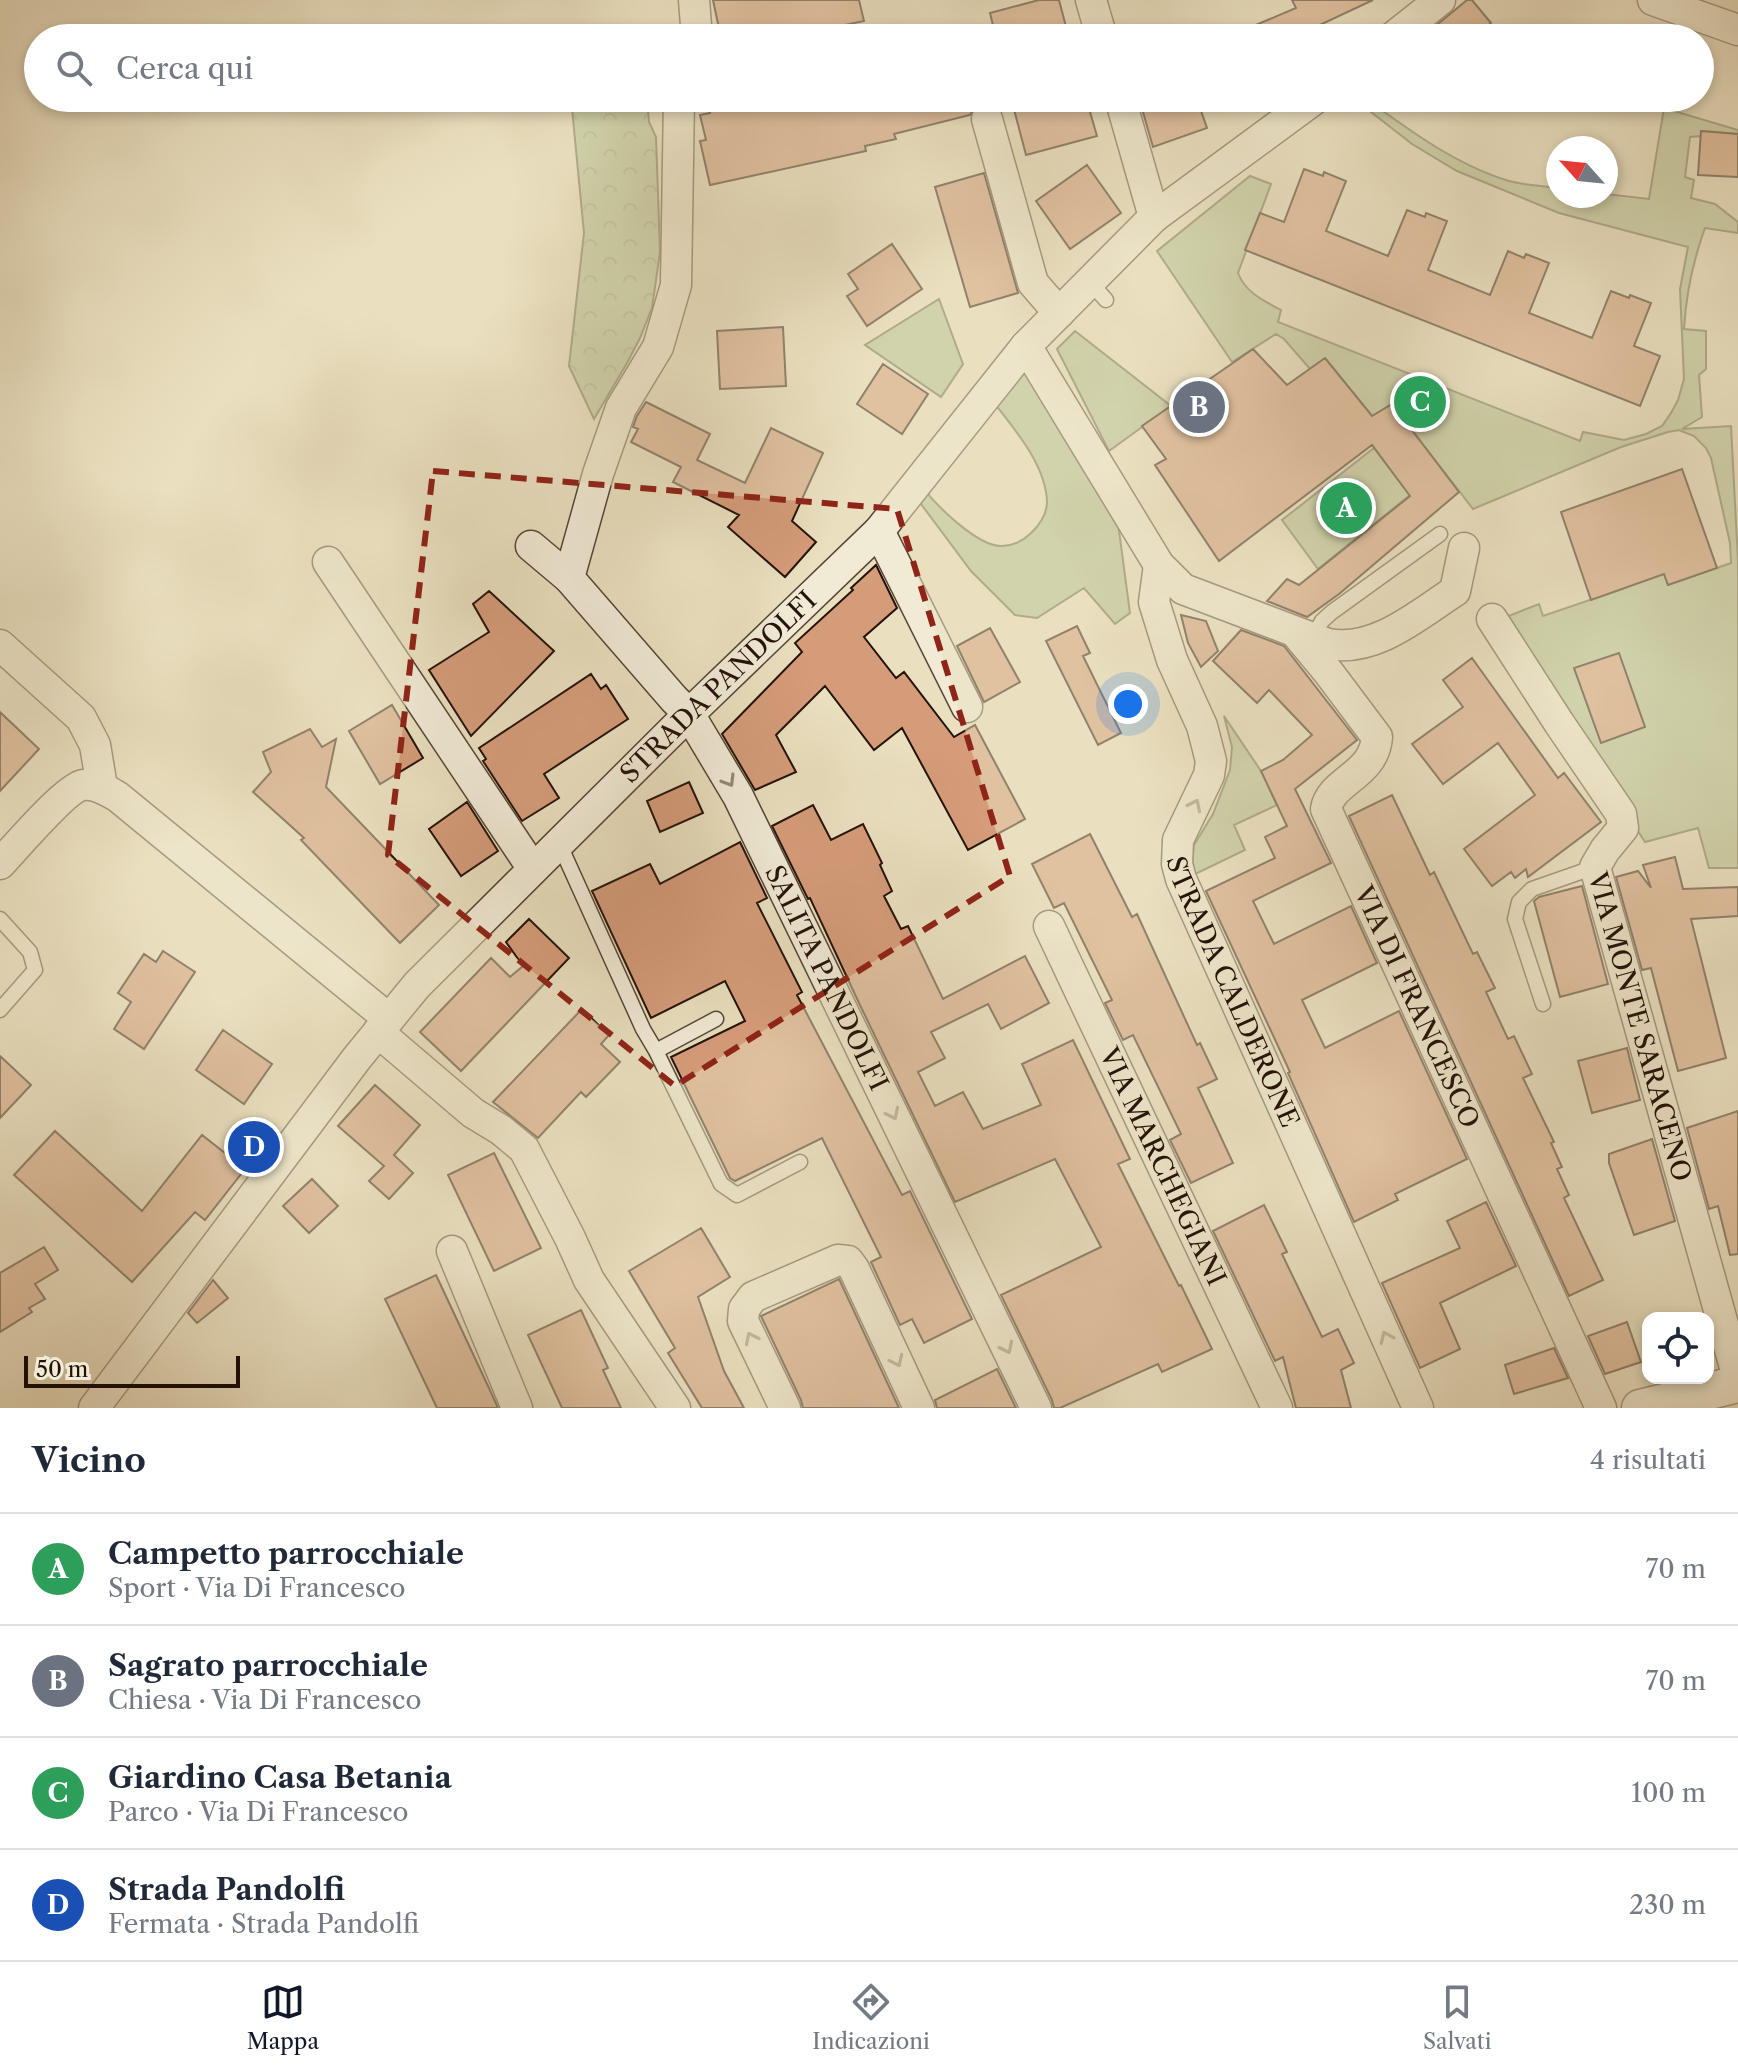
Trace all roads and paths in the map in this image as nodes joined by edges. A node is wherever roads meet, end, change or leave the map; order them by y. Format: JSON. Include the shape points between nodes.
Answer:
{"nodes":[{"id":1,"x":694,"y":0,"type":"edge"},
{"id":2,"x":1091,"y":0,"type":"edge"},
{"id":3,"x":1440,"y":0,"type":"edge"},
{"id":4,"x":1653,"y":0,"type":"edge"},
{"id":5,"x":696,"y":24,"type":"edge"},
{"id":6,"x":1098,"y":24,"type":"edge"},
{"id":7,"x":1410,"y":24,"type":"edge"},
{"id":8,"x":1738,"y":30,"type":"edge"},
{"id":9,"x":679,"y":112,"type":"edge"},
{"id":10,"x":1124,"y":112,"type":"edge"},
{"id":11,"x":1297,"y":112,"type":"edge"},
{"id":12,"x":987,"y":119,"type":"dead end"},
{"id":13,"x":1154,"y":217,"type":"junction"},
{"id":14,"x":1059,"y":313,"type":"junction"},
{"id":15,"x":1026,"y":346,"type":"junction"},
{"id":16,"x":879,"y":531,"type":"junction"},
{"id":17,"x":1452,"y":541,"type":"joint"},
{"id":18,"x":531,"y":546,"type":"dead end"},
{"id":19,"x":328,"y":562,"type":"dead end"},
{"id":20,"x":1159,"y":565,"type":"junction"},
{"id":21,"x":569,"y":578,"type":"junction"},
{"id":22,"x":1492,"y":619,"type":"dead end"},
{"id":23,"x":1304,"y":635,"type":"junction"},
{"id":24,"x":0,"y":645,"type":"edge"},
{"id":25,"x":967,"y":707,"type":"dead end"},
{"id":26,"x":689,"y":714,"type":"junction"},
{"id":27,"x":102,"y":787,"type":"junction"},
{"id":28,"x":559,"y":843,"type":"junction"},
{"id":29,"x":0,"y":864,"type":"edge"},
{"id":30,"x":1595,"y":867,"type":"junction"},
{"id":31,"x":533,"y":869,"type":"junction"},
{"id":32,"x":0,"y":919,"type":"edge"},
{"id":33,"x":1049,"y":926,"type":"dead end"},
{"id":34,"x":1543,"y":1004,"type":"dead end"},
{"id":35,"x":0,"y":1010,"type":"edge"},
{"id":36,"x":716,"y":1019,"type":"dead end"},
{"id":37,"x":384,"y":1026,"type":"junction"},
{"id":38,"x":656,"y":1051,"type":"junction"},
{"id":39,"x":800,"y":1162,"type":"dead end"},
{"id":40,"x":452,"y":1251,"type":"dead end"},
{"id":41,"x":1738,"y":1381,"type":"edge"},
{"id":42,"x":94,"y":1408,"type":"edge"},
{"id":43,"x":517,"y":1408,"type":"edge"},
{"id":44,"x":675,"y":1408,"type":"edge"},
{"id":45,"x":785,"y":1408,"type":"edge"},
{"id":46,"x":919,"y":1408,"type":"edge"},
{"id":47,"x":1036,"y":1408,"type":"edge"},
{"id":48,"x":1277,"y":1408,"type":"edge"},
{"id":49,"x":1418,"y":1408,"type":"edge"},
{"id":50,"x":1601,"y":1408,"type":"edge"},
{"id":51,"x":1640,"y":1408,"type":"edge"}],
"edges":[{"from":1,"to":5,"type":"street"},
{"from":2,"to":6,"type":"street"},
{"from":3,"to":7,"type":"street"},
{"from":4,"to":8,"type":"street"},
{"from":9,"to":21,"type":"street","via":[[676,285],[658,347],[621,408]]},
{"from":10,"to":13,"type":"street"},
{"from":11,"to":13,"type":"street","name":"STRADA PANDOLFI"},
{"from":12,"to":14,"type":"street","via":[[1033,283]]},
{"from":13,"to":14,"type":"street","name":"STRADA PANDOLFI","via":[[1098,291]]},
{"from":14,"to":15,"type":"street","name":"STRADA PANDOLFI"},
{"from":15,"to":16,"type":"street","name":"STRADA PANDOLFI"},
{"from":15,"to":20,"type":"street","name":"VIA DI FRANCESCO"},
{"from":16,"to":25,"type":"street"},
{"from":16,"to":26,"type":"street","name":"STRADA PANDOLFI"},
{"from":17,"to":23,"type":"lane","via":[[1332,612]]},
{"from":17,"to":23,"type":"street","name":"VIA DI FRANCESCO","via":[[1455,591],[1404,624],[1344,647]]},
{"from":18,"to":21,"type":"street","name":"SALITA PANDOLFI"},
{"from":19,"to":31,"type":"street"},
{"from":20,"to":23,"type":"street","name":"VIA DI FRANCESCO","via":[[1183,589]]},
{"from":49,"to":20,"type":"street","name":"STRADA CALDERONE","one_way":true,"via":[[1181,879],[1178,840],[1211,761],[1154,602]]},
{"from":21,"to":26,"type":"street","name":"SALITA PANDOLFI"},
{"from":22,"to":30,"type":"street","name":"VIA MONTE SARACENO","via":[[1621,814],[1623,828]]},
{"from":23,"to":50,"type":"street","name":"VIA DI FRANCESCO","via":[[1377,737],[1364,766],[1328,799],[1326,809]]},
{"from":24,"to":27,"type":"street","via":[[81,718],[95,745]]},
{"from":26,"to":28,"type":"street","name":"STRADA PANDOLFI"},
{"from":26,"to":47,"type":"street","name":"SALITA PANDOLFI","one_way":true,"via":[[738,796]]},
{"from":27,"to":29,"type":"street","via":[[83,785],[68,793]]},
{"from":27,"to":37,"type":"street"},
{"from":28,"to":31,"type":"street","name":"STRADA PANDOLFI"},
{"from":28,"to":38,"type":"lane"},
{"from":30,"to":34,"type":"lane","via":[[1532,889],[1519,902],[1515,919]]},
{"from":30,"to":41,"type":"street","name":"VIA MONTE SARACENO"},
{"from":31,"to":37,"type":"street","name":"STRADA PANDOLFI","via":[[417,985]]},
{"from":32,"to":35,"type":"lane","via":[[30,952],[35,970]]},
{"from":33,"to":48,"type":"street","name":"VIA MARCHEGIANI"},
{"from":36,"to":38,"type":"lane"},
{"from":37,"to":42,"type":"street","name":"STRADA PANDOLFI"},
{"from":37,"to":44,"type":"street","via":[[473,1113],[524,1149],[589,1280]]},
{"from":38,"to":39,"type":"lane","via":[[728,1190],[737,1195]]},
{"from":40,"to":43,"type":"street"},
{"from":41,"to":51,"type":"street"},
{"from":45,"to":46,"type":"street","one_way":true,"via":[[743,1321],[744,1309],[753,1297],[838,1260],[848,1261],[854,1269]]}]}
